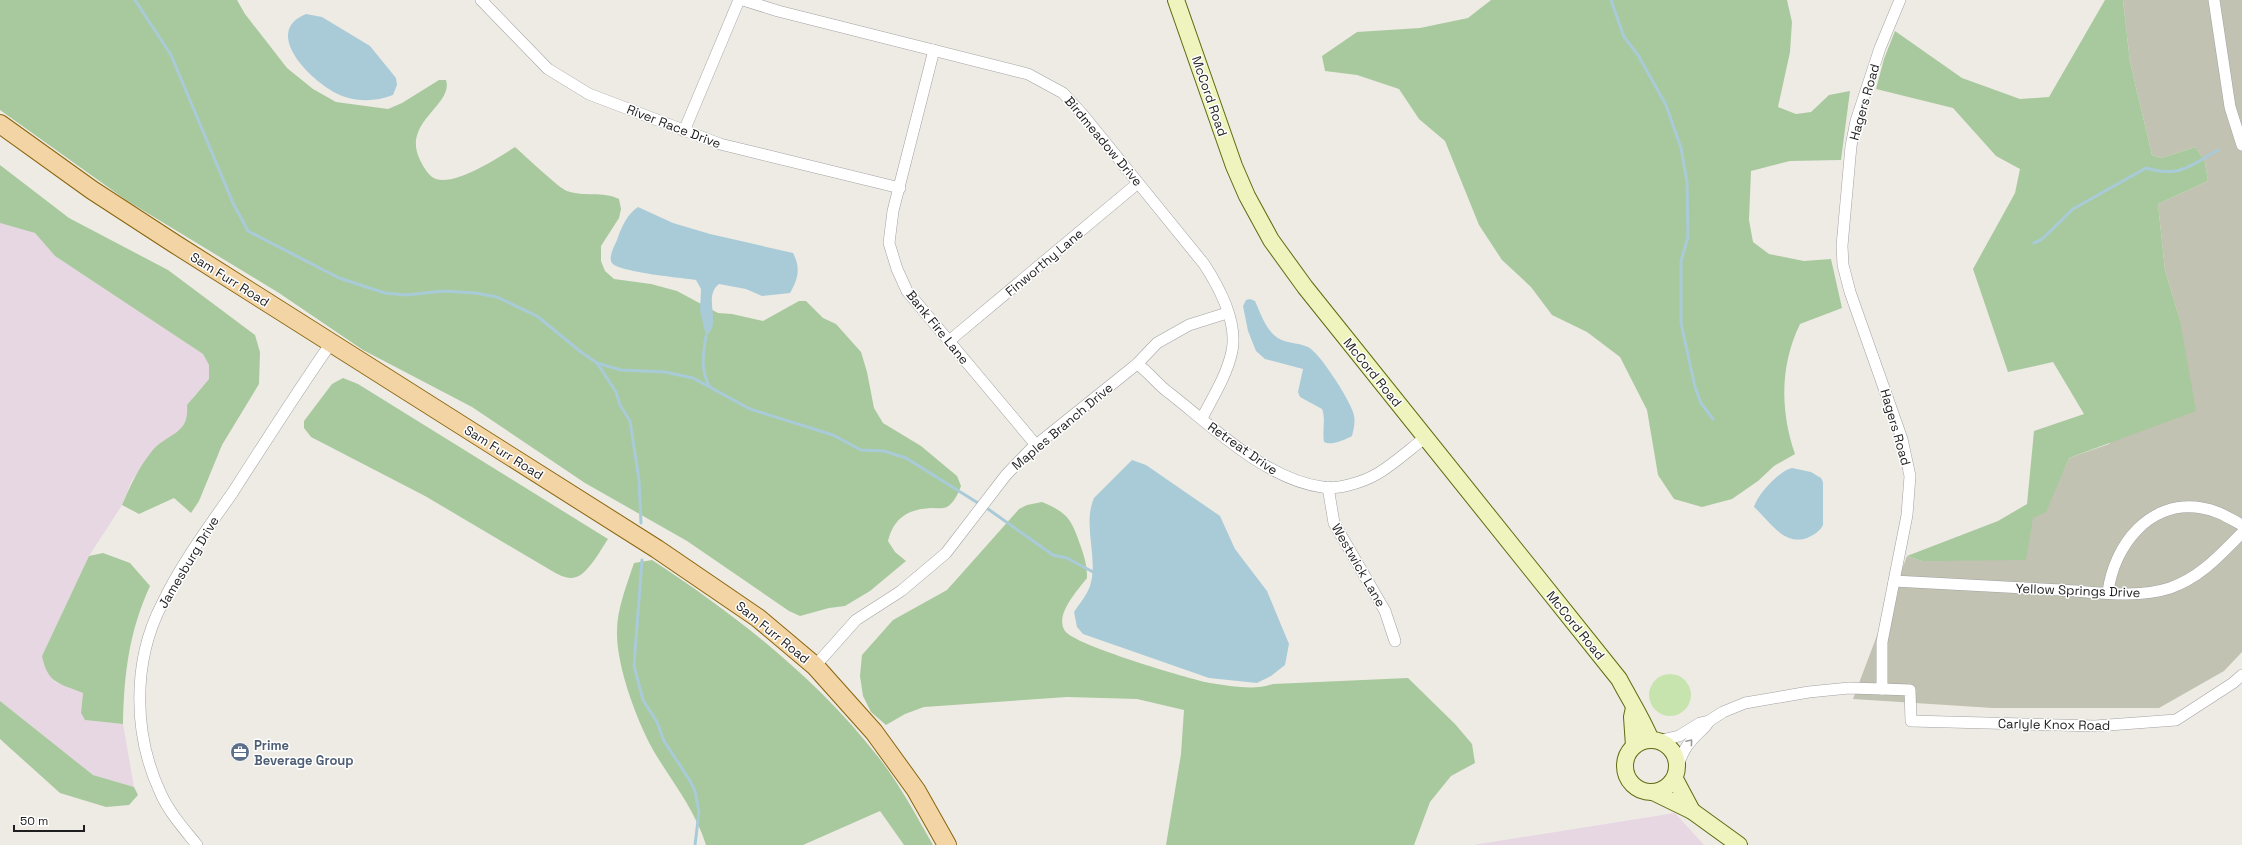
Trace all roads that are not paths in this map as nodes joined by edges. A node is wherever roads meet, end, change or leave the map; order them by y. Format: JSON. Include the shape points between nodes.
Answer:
{"nodes":[{"id":1,"x":480,"y":0,"type":"edge"},
{"id":2,"x":739,"y":0,"type":"edge"},
{"id":3,"x":743,"y":0,"type":"edge"},
{"id":4,"x":1176,"y":0,"type":"edge"},
{"id":5,"x":1900,"y":0,"type":"edge"},
{"id":6,"x":2214,"y":0,"type":"edge"},
{"id":7,"x":934,"y":50,"type":"junction"},
{"id":8,"x":0,"y":124,"type":"edge"},
{"id":9,"x":684,"y":131,"type":"junction"},
{"id":10,"x":2242,"y":145,"type":"edge"},
{"id":11,"x":1138,"y":183,"type":"junction"},
{"id":12,"x":900,"y":188,"type":"junction"},
{"id":13,"x":1227,"y":313,"type":"junction"},
{"id":14,"x":950,"y":341,"type":"junction"},
{"id":15,"x":331,"y":343,"type":"junction"},
{"id":16,"x":1137,"y":364,"type":"junction"},
{"id":17,"x":1202,"y":418,"type":"junction"},
{"id":18,"x":1426,"y":437,"type":"junction"},
{"id":19,"x":1036,"y":445,"type":"junction"},
{"id":20,"x":1328,"y":487,"type":"junction"},
{"id":21,"x":2242,"y":525,"type":"edge"},
{"id":22,"x":2242,"y":533,"type":"edge"},
{"id":23,"x":1894,"y":581,"type":"junction"},
{"id":24,"x":2108,"y":592,"type":"junction"},
{"id":25,"x":1394,"y":641,"type":"dead end"},
{"id":26,"x":815,"y":666,"type":"junction"},
{"id":27,"x":2242,"y":674,"type":"edge"},
{"id":28,"x":1882,"y":689,"type":"junction"},
{"id":29,"x":1634,"y":708,"type":"junction"},
{"id":30,"x":1709,"y":721,"type":"junction"},
{"id":31,"x":1654,"y":741,"type":"junction"},
{"id":32,"x":1634,"y":746,"type":"junction"},
{"id":33,"x":1676,"y":774,"type":"junction"},
{"id":34,"x":1653,"y":792,"type":"junction"},
{"id":35,"x":1692,"y":811,"type":"junction"},
{"id":36,"x":198,"y":845,"type":"edge"},
{"id":37,"x":947,"y":845,"type":"edge"},
{"id":38,"x":1739,"y":845,"type":"edge"}],
"edges":[{"from":1,"to":9,"type":"street","name":"River Race Drive","via":[[548,69],[563,79],[589,94]]},
{"from":2,"to":9,"type":"street"},
{"from":3,"to":7,"type":"street","name":"Birdmeadow Drive"},
{"from":4,"to":18,"type":"street","name":"McCord Road","via":[[1234,166],[1260,220],[1280,254],[1305,287]]},
{"from":5,"to":23,"type":"street","name":"Hagers Road","via":[[1880,48],[1856,121],[1850,154],[1842,246],[1843,265],[1850,292],[1902,439],[1909,467],[1907,515]]},
{"from":6,"to":10,"type":"street","via":[[2230,111]]},
{"from":7,"to":11,"type":"street","name":"Birdmeadow Drive","via":[[1028,74],[1063,93]]},
{"from":7,"to":12,"type":"street","name":"Bank Fire Lane"},
{"from":8,"to":15,"type":"main road","name":"Sam Furr Road","via":[[92,190]]},
{"from":9,"to":12,"type":"street","name":"River Race Drive","via":[[720,144]]},
{"from":11,"to":13,"type":"street","name":"Birdmeadow Drive","via":[[1204,264],[1219,287]]},
{"from":11,"to":14,"type":"street","name":"Finworthy Lane"},
{"from":12,"to":14,"type":"street","name":"Bank Fire Lane","via":[[893,211],[890,243],[897,269],[907,291]]},
{"from":13,"to":16,"type":"street","name":"Maples Branch Drive","via":[[1174,332],[1158,343]]},
{"from":13,"to":17,"type":"street","name":"Birdmeadow Drive","via":[[1231,327],[1232,349],[1224,376]]},
{"from":14,"to":19,"type":"street","name":"Bank Fire Lane"},
{"from":15,"to":26,"type":"main road","name":"Sam Furr Road","via":[[712,585],[758,618]]},
{"from":15,"to":36,"type":"street","name":"Jamesburg Drive","via":[[258,450],[172,585],[150,630],[141,677],[140,702],[148,759],[161,795]]},
{"from":16,"to":17,"type":"street","name":"Retreat Drive"},
{"from":16,"to":19,"type":"street","name":"Maples Branch Drive"},
{"from":17,"to":20,"type":"street","name":"Retreat Drive","via":[[1276,473],[1300,483]]},
{"from":18,"to":20,"type":"street","name":"Retreat Drive","via":[[1377,474],[1348,485]]},
{"from":18,"to":29,"type":"street","name":"McCord Road","via":[[1619,679]]},
{"from":19,"to":26,"type":"street","name":"Maples Branch Drive","via":[[1011,470],[946,553],[901,591],[856,620]]},
{"from":20,"to":25,"type":"street","name":"Westwick Lane","via":[[1334,523],[1385,611]]},
{"from":21,"to":24,"type":"street","via":[[2220,513],[2202,508],[2175,508],[2158,514],[2139,527],[2124,546],[2113,568]]},
{"from":22,"to":24,"type":"street","name":"Yellow Springs Drive","via":[[2206,568],[2179,584],[2150,592]]},
{"from":23,"to":24,"type":"street","name":"Yellow Springs Drive"},
{"from":23,"to":28,"type":"street","name":"Hagers Road","via":[[1882,642]]},
{"from":26,"to":37,"type":"main road","name":"Sam Furr Road","via":[[874,732],[894,759],[926,806]]},
{"from":27,"to":28,"type":"street","name":"Carlyle Knox Road","via":[[2233,684],[2176,720],[2095,726],[1910,721],[1910,690]]},
{"from":28,"to":30,"type":"street","via":[[1849,688],[1785,695],[1745,703]]},
{"from":29,"to":31,"type":"street","name":"McCord Road","via":[[1639,712]]},
{"from":29,"to":32,"type":"street","name":"McCord Road"},
{"from":30,"to":31,"type":"street","via":[[1700,723],[1679,736]]},
{"from":33,"to":30,"type":"street","one_way":true,"via":[[1684,750]]},
{"from":31,"to":32,"type":"street"},
{"from":31,"to":33,"type":"street","name":"McCord Road","via":[[1667,746],[1674,754]]},
{"from":32,"to":34,"type":"street","name":"McCord Road","via":[[1625,760],[1628,778],[1639,789]]},
{"from":33,"to":34,"type":"street","via":[[1667,787]]},
{"from":33,"to":35,"type":"street","name":"McCord Road"},
{"from":34,"to":35,"type":"street","name":"McCord Road"},
{"from":35,"to":38,"type":"street","name":"McCord Road"}]}
